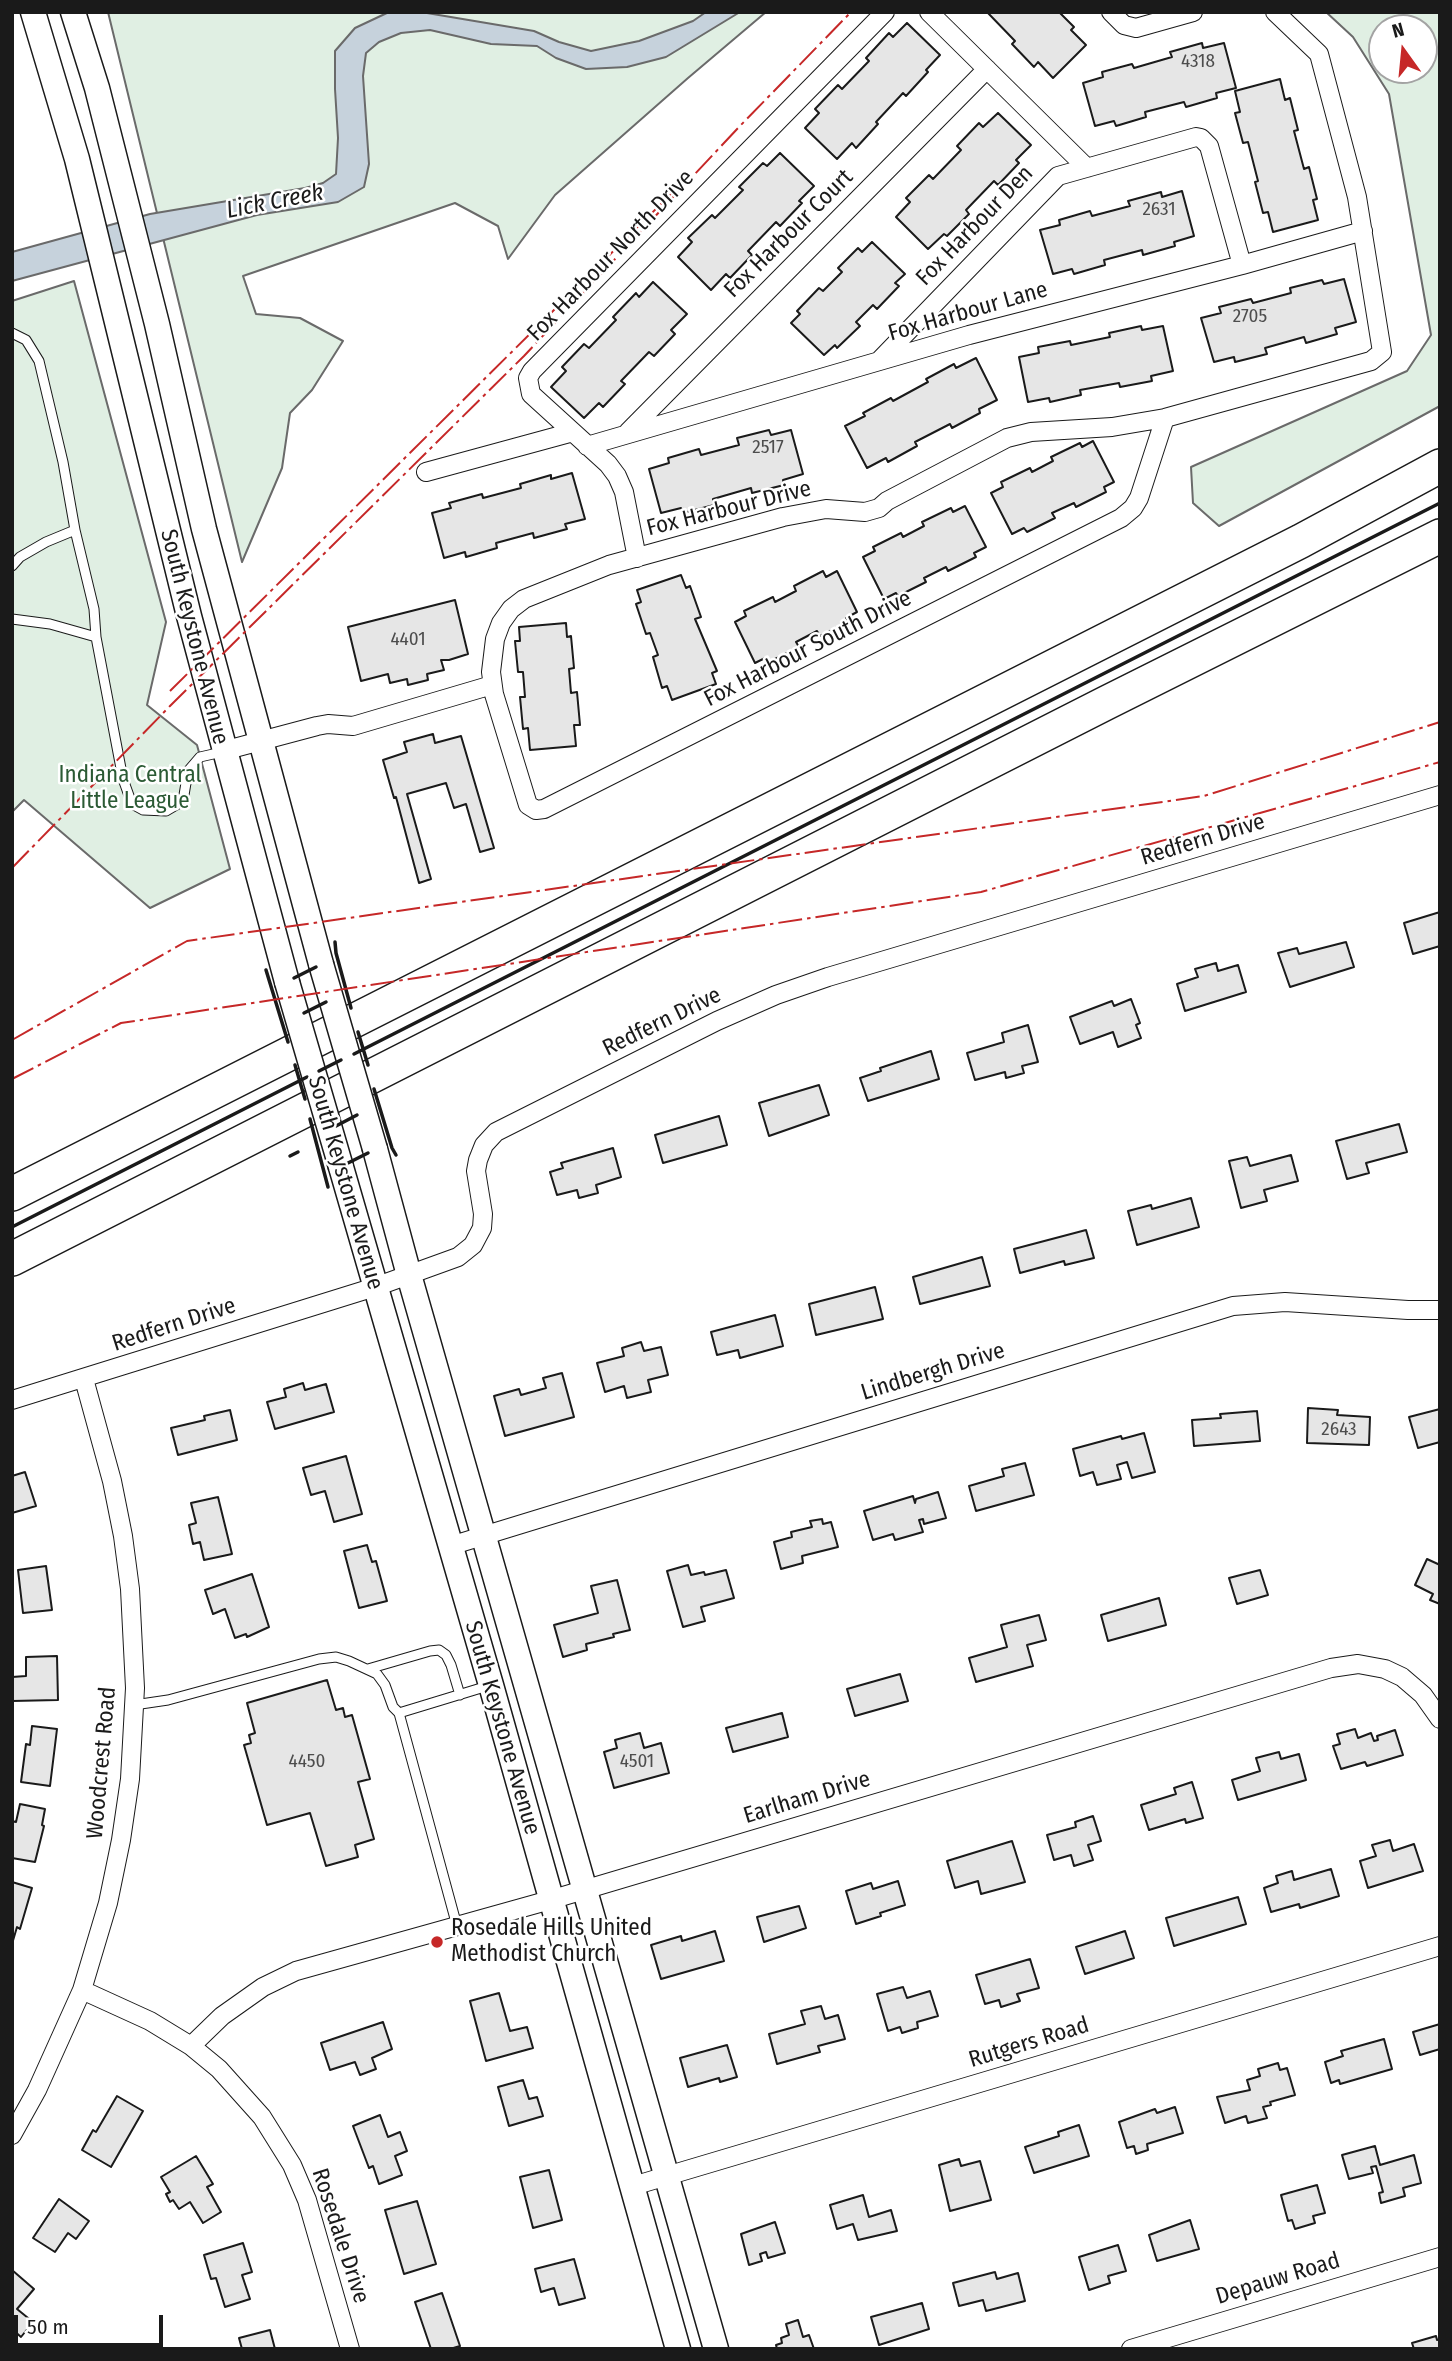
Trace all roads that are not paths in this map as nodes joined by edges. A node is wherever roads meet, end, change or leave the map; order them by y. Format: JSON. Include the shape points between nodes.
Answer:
{"nodes":[{"id":1,"x":33,"y":12,"type":"edge"},
{"id":2,"x":73,"y":12,"type":"edge"},
{"id":3,"x":885,"y":12,"type":"edge"},
{"id":4,"x":929,"y":12,"type":"edge"},
{"id":5,"x":1111,"y":12,"type":"edge"},
{"id":6,"x":1193,"y":12,"type":"edge"},
{"id":7,"x":1275,"y":12,"type":"edge"},
{"id":8,"x":987,"y":69,"type":"junction"},
{"id":9,"x":1087,"y":168,"type":"junction"},
{"id":10,"x":1363,"y":230,"type":"junction"},
{"id":11,"x":1242,"y":265,"type":"junction"},
{"id":12,"x":12,"y":333,"type":"edge"},
{"id":13,"x":876,"y":363,"type":"junction"},
{"id":14,"x":1165,"y":418,"type":"junction"},
{"id":15,"x":573,"y":432,"type":"junction"},
{"id":16,"x":625,"y":434,"type":"junction"},
{"id":17,"x":587,"y":446,"type":"junction"},
{"id":18,"x":1440,"y":466,"type":"edge"},
{"id":19,"x":426,"y":472,"type":"dead end"},
{"id":20,"x":75,"y":530,"type":"junction"},
{"id":21,"x":1440,"y":536,"type":"edge"},
{"id":22,"x":637,"y":558,"type":"junction"},
{"id":23,"x":12,"y":566,"type":"edge"},
{"id":24,"x":12,"y":619,"type":"edge"},
{"id":25,"x":96,"y":637,"type":"junction"},
{"id":26,"x":492,"y":685,"type":"junction"},
{"id":27,"x":260,"y":741,"type":"junction"},
{"id":28,"x":223,"y":751,"type":"junction"},
{"id":29,"x":1440,"y":795,"type":"edge"},
{"id":30,"x":12,"y":1195,"type":"edge"},
{"id":31,"x":12,"y":1259,"type":"edge"},
{"id":32,"x":409,"y":1275,"type":"junction"},
{"id":33,"x":375,"y":1287,"type":"junction"},
{"id":34,"x":1440,"y":1310,"type":"edge"},
{"id":35,"x":84,"y":1379,"type":"junction"},
{"id":36,"x":12,"y":1400,"type":"edge"},
{"id":37,"x":484,"y":1535,"type":"junction"},
{"id":38,"x":450,"y":1546,"type":"junction"},
{"id":39,"x":368,"y":1669,"type":"junction"},
{"id":40,"x":491,"y":1685,"type":"junction"},
{"id":41,"x":460,"y":1695,"type":"junction"},
{"id":42,"x":134,"y":1705,"type":"junction"},
{"id":43,"x":399,"y":1713,"type":"junction"},
{"id":44,"x":1440,"y":1719,"type":"edge"},
{"id":45,"x":585,"y":1889,"type":"junction"},
{"id":46,"x":550,"y":1900,"type":"junction"},
{"id":47,"x":457,"y":1926,"type":"junction"},
{"id":48,"x":1440,"y":1946,"type":"edge"},
{"id":49,"x":82,"y":1990,"type":"junction"},
{"id":50,"x":191,"y":2046,"type":"junction"},
{"id":51,"x":12,"y":2135,"type":"edge"},
{"id":52,"x":667,"y":2176,"type":"junction"},
{"id":53,"x":633,"y":2186,"type":"junction"},
{"id":54,"x":1440,"y":2257,"type":"edge"},
{"id":55,"x":350,"y":2349,"type":"edge"},
{"id":56,"x":678,"y":2349,"type":"edge"},
{"id":57,"x":716,"y":2349,"type":"edge"},
{"id":58,"x":1131,"y":2349,"type":"edge"}],
"edges":[{"from":1,"to":28,"type":"main road","name":"South Keystone Avenue","via":[[77,159]]},
{"from":2,"to":27,"type":"main road","name":"South Keystone Avenue","via":[[114,150],[204,529]]},
{"from":3,"to":15,"type":"street","name":"Fox Harbour North Drive","via":[[532,371],[528,381],[531,394]]},
{"from":4,"to":8,"type":"street"},
{"from":5,"to":6,"type":"street","via":[[1136,28]]},
{"from":7,"to":10,"type":"street","via":[[1319,54]]},
{"from":8,"to":9,"type":"street"},
{"from":8,"to":16,"type":"street","name":"Fox Harbour Court"},
{"from":9,"to":11,"type":"street","name":"Fox Harbour Den","via":[[1201,138],[1209,146]]},
{"from":9,"to":13,"type":"street","name":"Fox Harbour Den","via":[[1058,176]]},
{"from":10,"to":11,"type":"street","name":"Fox Harbour Lane"},
{"from":10,"to":14,"type":"street","name":"Fox Harbour Drive","via":[[1382,352],[1371,361]]},
{"from":11,"to":13,"type":"street","name":"Fox Harbour Lane"},
{"from":12,"to":20,"type":"lane","via":[[26,340],[39,361]]},
{"from":13,"to":16,"type":"street","name":"Fox Harbour Lane"},
{"from":14,"to":22,"type":"street","name":"Fox Harbour Drive","via":[[1007,438],[879,508],[865,512],[826,509],[783,517]]},
{"from":14,"to":26,"type":"street","name":"Fox Harbour South Drive","via":[[1139,498],[1121,518],[544,809],[536,810],[526,800]]},
{"from":15,"to":17,"type":"street","name":"Fox Harbour North Drive"},
{"from":15,"to":19,"type":"street"},
{"from":16,"to":17,"type":"street","name":"Fox Harbour Lane"},
{"from":17,"to":22,"type":"street","name":"Fox Harbour North Drive","via":[[621,483]]},
{"from":18,"to":30,"type":"highway","via":[[1301,541]]},
{"from":20,"to":23,"type":"lane","via":[[46,542]]},
{"from":20,"to":25,"type":"lane"},
{"from":21,"to":31,"type":"highway"},
{"from":22,"to":26,"type":"street","name":"Fox Harbour Drive","via":[[524,599],[511,609],[496,634]]},
{"from":24,"to":25,"type":"lane"},
{"from":25,"to":28,"type":"lane","via":[[123,779],[132,804],[143,810],[166,811],[183,801],[188,772],[200,757]]},
{"from":26,"to":27,"type":"street","via":[[353,726],[317,726]]},
{"from":27,"to":28,"type":"street"},
{"from":27,"to":32,"type":"main road","name":"South Keystone Avenue","bridge":true},
{"from":28,"to":33,"type":"main road","name":"South Keystone Avenue","bridge":true},
{"from":29,"to":32,"type":"street","name":"Redfern Drive","via":[[828,977],[717,1020],[496,1132],[478,1160],[483,1214],[473,1245],[458,1257]]},
{"from":32,"to":33,"type":"street","name":"Redfern Drive"},
{"from":32,"to":37,"type":"main road","name":"South Keystone Avenue"},
{"from":33,"to":35,"type":"street","name":"Redfern Drive"},
{"from":33,"to":38,"type":"main road","name":"South Keystone Avenue"},
{"from":34,"to":37,"type":"street","name":"Lindbergh Drive","via":[[1285,1302],[1233,1307]]},
{"from":35,"to":36,"type":"street","name":"Redfern Drive"},
{"from":35,"to":42,"type":"street","name":"Woodcrest Road","via":[[123,1536],[130,1589]]},
{"from":37,"to":38,"type":"street","name":"Lindbergh Drive"},
{"from":37,"to":45,"type":"main road","name":"South Keystone Avenue"},
{"from":38,"to":40,"type":"main road","name":"South Keystone Avenue"},
{"from":39,"to":41,"type":"lane","via":[[439,1650],[451,1665]]},
{"from":39,"to":42,"type":"lane","via":[[336,1657],[319,1659]]},
{"from":39,"to":43,"type":"lane","via":[[385,1685]]},
{"from":40,"to":41,"type":"lane"},
{"from":40,"to":46,"type":"main road","name":"South Keystone Avenue"},
{"from":41,"to":43,"type":"lane"},
{"from":42,"to":49,"type":"street","name":"Woodcrest Road","via":[[121,1840]]},
{"from":43,"to":47,"type":"lane"},
{"from":44,"to":45,"type":"street","name":"Earlham Drive","via":[[1402,1677],[1358,1664],[1331,1668]]},
{"from":45,"to":46,"type":"street","name":"Earlham Drive"},
{"from":45,"to":52,"type":"main road","name":"South Keystone Avenue"},
{"from":46,"to":47,"type":"street","name":"Earlham Drive"},
{"from":46,"to":53,"type":"main road","name":"South Keystone Avenue"},
{"from":47,"to":50,"type":"street","name":"Earlham Drive","via":[[296,1971],[222,2016]]},
{"from":48,"to":52,"type":"street","name":"Rutgers Road"},
{"from":49,"to":50,"type":"street","name":"Rosedale Drive","via":[[150,2021]]},
{"from":49,"to":51,"type":"street","name":"Woodcrest Road"},
{"from":50,"to":55,"type":"street","name":"Rosedale Drive","via":[[244,2096],[292,2165],[307,2200]]},
{"from":52,"to":53,"type":"street","name":"Rutgers Road"},
{"from":52,"to":57,"type":"main road","name":"South Keystone Avenue"},
{"from":53,"to":56,"type":"main road","name":"South Keystone Avenue"},
{"from":54,"to":58,"type":"street","name":"Depauw Road"}]}
